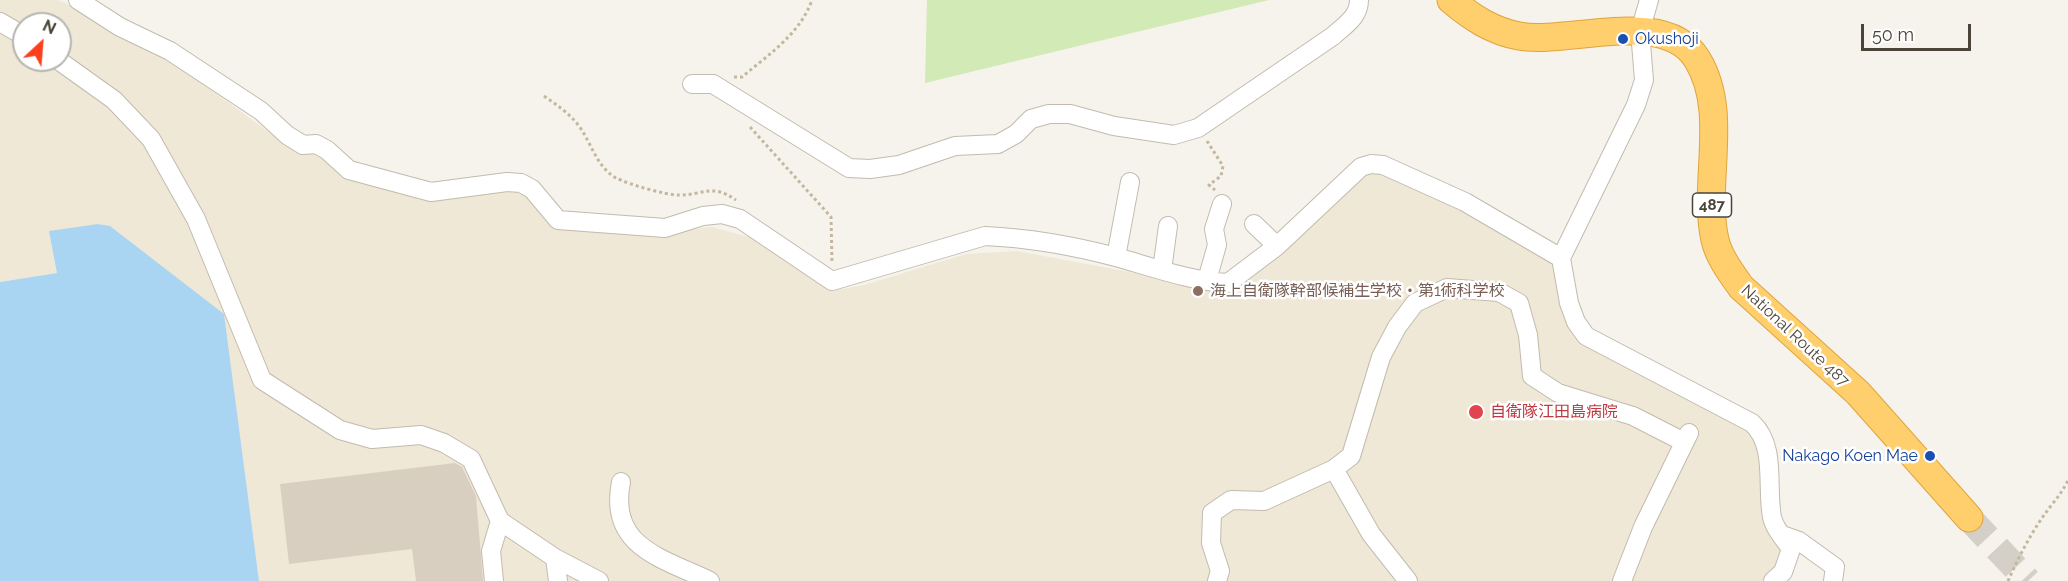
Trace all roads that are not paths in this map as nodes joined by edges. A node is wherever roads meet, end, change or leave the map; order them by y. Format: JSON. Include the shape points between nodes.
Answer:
{"nodes":[{"id":1,"x":78,"y":0,"type":"edge"},
{"id":2,"x":1359,"y":0,"type":"edge"},
{"id":3,"x":1451,"y":0,"type":"edge"},
{"id":4,"x":1649,"y":0,"type":"edge"},
{"id":5,"x":1640,"y":31,"type":"junction"},
{"id":6,"x":72,"y":70,"type":"edge"},
{"id":7,"x":692,"y":84,"type":"dead end"},
{"id":8,"x":1130,"y":182,"type":"dead end"},
{"id":9,"x":1222,"y":204,"type":"road end"},
{"id":10,"x":1254,"y":224,"type":"dead end"},
{"id":11,"x":1168,"y":226,"type":"dead end"},
{"id":12,"x":1277,"y":246,"type":"junction"},
{"id":13,"x":1116,"y":257,"type":"junction"},
{"id":14,"x":1561,"y":258,"type":"junction"},
{"id":15,"x":1162,"y":270,"type":"junction"},
{"id":16,"x":1207,"y":280,"type":"junction"},
{"id":17,"x":1334,"y":469,"type":"junction"},
{"id":18,"x":621,"y":482,"type":"dead end"},
{"id":19,"x":1969,"y":518,"type":"tunnel mouth"},
{"id":20,"x":500,"y":521,"type":"junction"},
{"id":21,"x":1782,"y":535,"type":"junction"},
{"id":22,"x":555,"y":558,"type":"junction"},
{"id":23,"x":494,"y":581,"type":"edge"},
{"id":24,"x":558,"y":581,"type":"edge"},
{"id":25,"x":599,"y":581,"type":"edge"},
{"id":26,"x":710,"y":581,"type":"edge"},
{"id":27,"x":1217,"y":581,"type":"edge"},
{"id":28,"x":1408,"y":581,"type":"edge"},
{"id":29,"x":1622,"y":581,"type":"edge"},
{"id":30,"x":1773,"y":581,"type":"edge"},
{"id":31,"x":1833,"y":581,"type":"edge"}],
"edges":[{"from":1,"to":13,"type":"street","via":[[120,27],[170,51],[261,111],[303,145],[316,144],[349,170],[431,192],[521,183],[532,189],[558,220],[665,228],[722,214],[740,219],[832,281],[985,236]]},
{"from":2,"to":7,"type":"street","via":[[1359,9],[1334,36],[1198,128],[1174,135],[1114,126],[1070,114],[1049,114],[1031,119],[998,144],[955,146],[899,165],[849,168],[713,84]]},
{"from":3,"to":5,"type":"highway","name":"National Route 487","number":"487","via":[[1492,28],[1519,36],[1548,38]]},
{"from":4,"to":5,"type":"street"},
{"from":5,"to":14,"type":"street","via":[[1644,80],[1636,105]]},
{"from":5,"to":19,"type":"highway","name":"National Route 487","number":"487","via":[[1686,46],[1703,70],[1712,113],[1712,222],[1728,269],[1742,287],[1858,393]]},
{"from":6,"to":20,"type":"street","via":[[114,100],[151,139],[196,219],[262,380],[340,430],[372,439],[422,435],[444,443],[471,459]]},
{"from":8,"to":13,"type":"street"},
{"from":9,"to":16,"type":"street","via":[[1214,229],[1216,245]]},
{"from":10,"to":12,"type":"street"},
{"from":11,"to":15,"type":"street"},
{"from":12,"to":14,"type":"street","via":[[1349,177],[1371,164],[1383,165],[1465,202]]},
{"from":12,"to":16,"type":"street","via":[[1228,283]]},
{"from":13,"to":15,"type":"street"},
{"from":14,"to":21,"type":"street","via":[[1569,303],[1586,336],[1752,423],[1760,431],[1767,447],[1772,519]]},
{"from":15,"to":16,"type":"street"},
{"from":17,"to":27,"type":"street","via":[[1264,501],[1231,500],[1212,513],[1211,543],[1220,571]]},
{"from":17,"to":28,"type":"street","via":[[1371,534]]},
{"from":17,"to":29,"type":"street","via":[[1351,456],[1381,357],[1415,303],[1447,288],[1499,292],[1519,303],[1532,376],[1558,393],[1687,438],[1643,527]]},
{"from":18,"to":26,"type":"street","via":[[620,519],[630,537],[650,552]]},
{"from":20,"to":22,"type":"street"},
{"from":20,"to":23,"type":"street","via":[[491,551]]},
{"from":21,"to":30,"type":"street","via":[[1791,549],[1783,572]]},
{"from":21,"to":31,"type":"street","via":[[1799,541],[1835,567]]},
{"from":22,"to":24,"type":"street"},
{"from":22,"to":25,"type":"street"}]}
